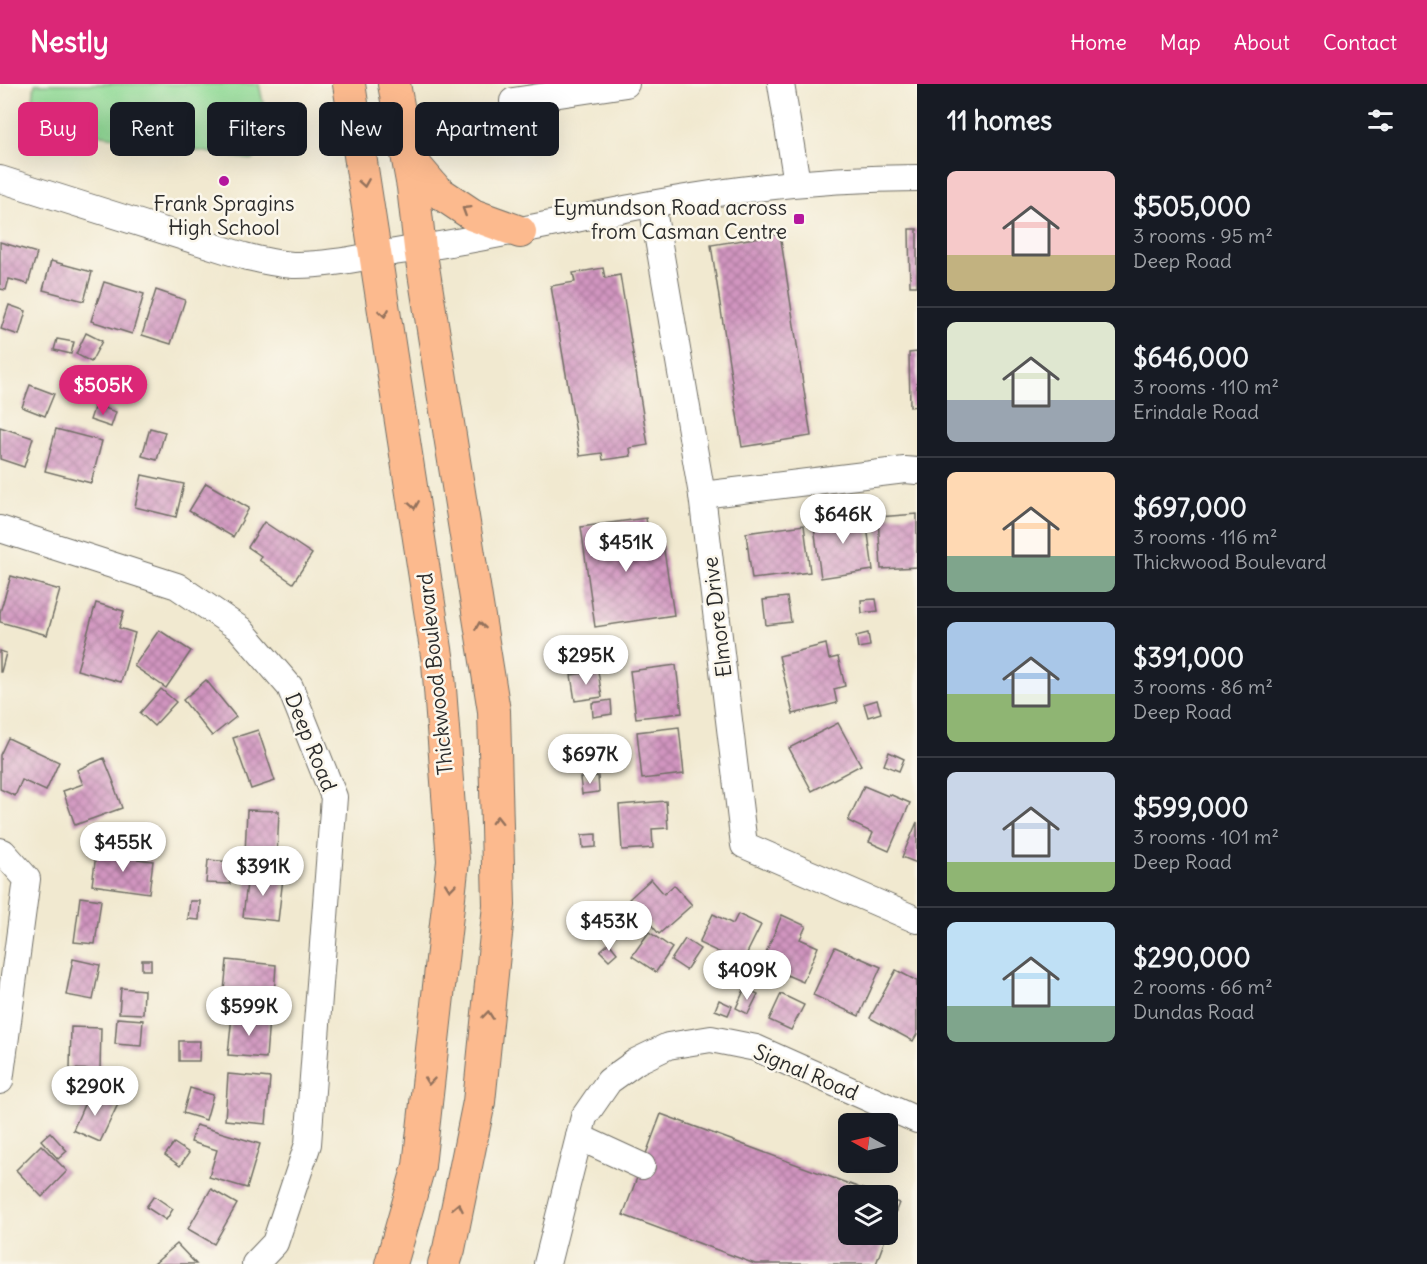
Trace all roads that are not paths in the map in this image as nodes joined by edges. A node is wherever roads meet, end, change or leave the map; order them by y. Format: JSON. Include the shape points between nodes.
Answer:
{"nodes":[{"id":1,"x":349,"y":84,"type":"edge"},
{"id":2,"x":394,"y":84,"type":"edge"},
{"id":3,"x":626,"y":84,"type":"edge"},
{"id":4,"x":781,"y":84,"type":"edge"},
{"id":5,"x":513,"y":101,"type":"dead end"},
{"id":6,"x":408,"y":157,"type":"junction"},
{"id":7,"x":917,"y":178,"type":"edge"},
{"id":8,"x":0,"y":179,"type":"edge"},
{"id":9,"x":797,"y":183,"type":"junction"},
{"id":10,"x":652,"y":204,"type":"junction"},
{"id":11,"x":520,"y":232,"type":"junction"},
{"id":12,"x":420,"y":248,"type":"junction"},
{"id":13,"x":375,"y":255,"type":"junction"},
{"id":14,"x":917,"y":471,"type":"edge"},
{"id":15,"x":702,"y":495,"type":"junction"},
{"id":16,"x":0,"y":529,"type":"edge"},
{"id":17,"x":0,"y":852,"type":"edge"},
{"id":18,"x":917,"y":920,"type":"edge"},
{"id":19,"x":0,"y":1081,"type":"edge"},
{"id":20,"x":917,"y":1120,"type":"edge"},
{"id":21,"x":579,"y":1137,"type":"junction"},
{"id":22,"x":642,"y":1166,"type":"dead end"},
{"id":23,"x":255,"y":1264,"type":"edge"},
{"id":24,"x":391,"y":1264,"type":"edge"},
{"id":25,"x":444,"y":1264,"type":"edge"},
{"id":26,"x":547,"y":1264,"type":"edge"}],
"edges":[{"from":1,"to":13,"type":"main road","name":"Thickwood Boulevard","one_way":true},
{"from":2,"to":6,"type":"main road"},
{"from":3,"to":5,"type":"street"},
{"from":4,"to":9,"type":"street"},
{"from":11,"to":6,"type":"main road","one_way":true,"via":[[465,210],[437,191]]},
{"from":6,"to":12,"type":"main road"},
{"from":7,"to":9,"type":"street"},
{"from":8,"to":13,"type":"street","via":[[272,263],[296,266]]},
{"from":9,"to":10,"type":"street"},
{"from":10,"to":11,"type":"street"},
{"from":10,"to":15,"type":"street","name":"Elmore Drive"},
{"from":11,"to":12,"type":"street"},
{"from":12,"to":13,"type":"street"},
{"from":25,"to":12,"type":"main road","one_way":true,"via":[[479,1102],[499,905],[494,711]]},
{"from":13,"to":24,"type":"main road","name":"Thickwood Boulevard","one_way":true,"via":[[438,663],[453,861],[419,1166]]},
{"from":14,"to":15,"type":"street"},
{"from":15,"to":18,"type":"street","name":"Elmore Drive","via":[[744,845]]},
{"from":16,"to":23,"type":"street","name":"Deep Road","via":[[177,586],[240,629],[291,687],[334,797],[308,1144],[274,1243]]},
{"from":17,"to":19,"type":"street","via":[[27,879]]},
{"from":20,"to":21,"type":"street","name":"Signal Road","via":[[756,1048],[711,1040],[668,1046],[609,1081],[584,1117]]},
{"from":21,"to":22,"type":"street"},
{"from":21,"to":26,"type":"street","name":"Signal Road"}]}
